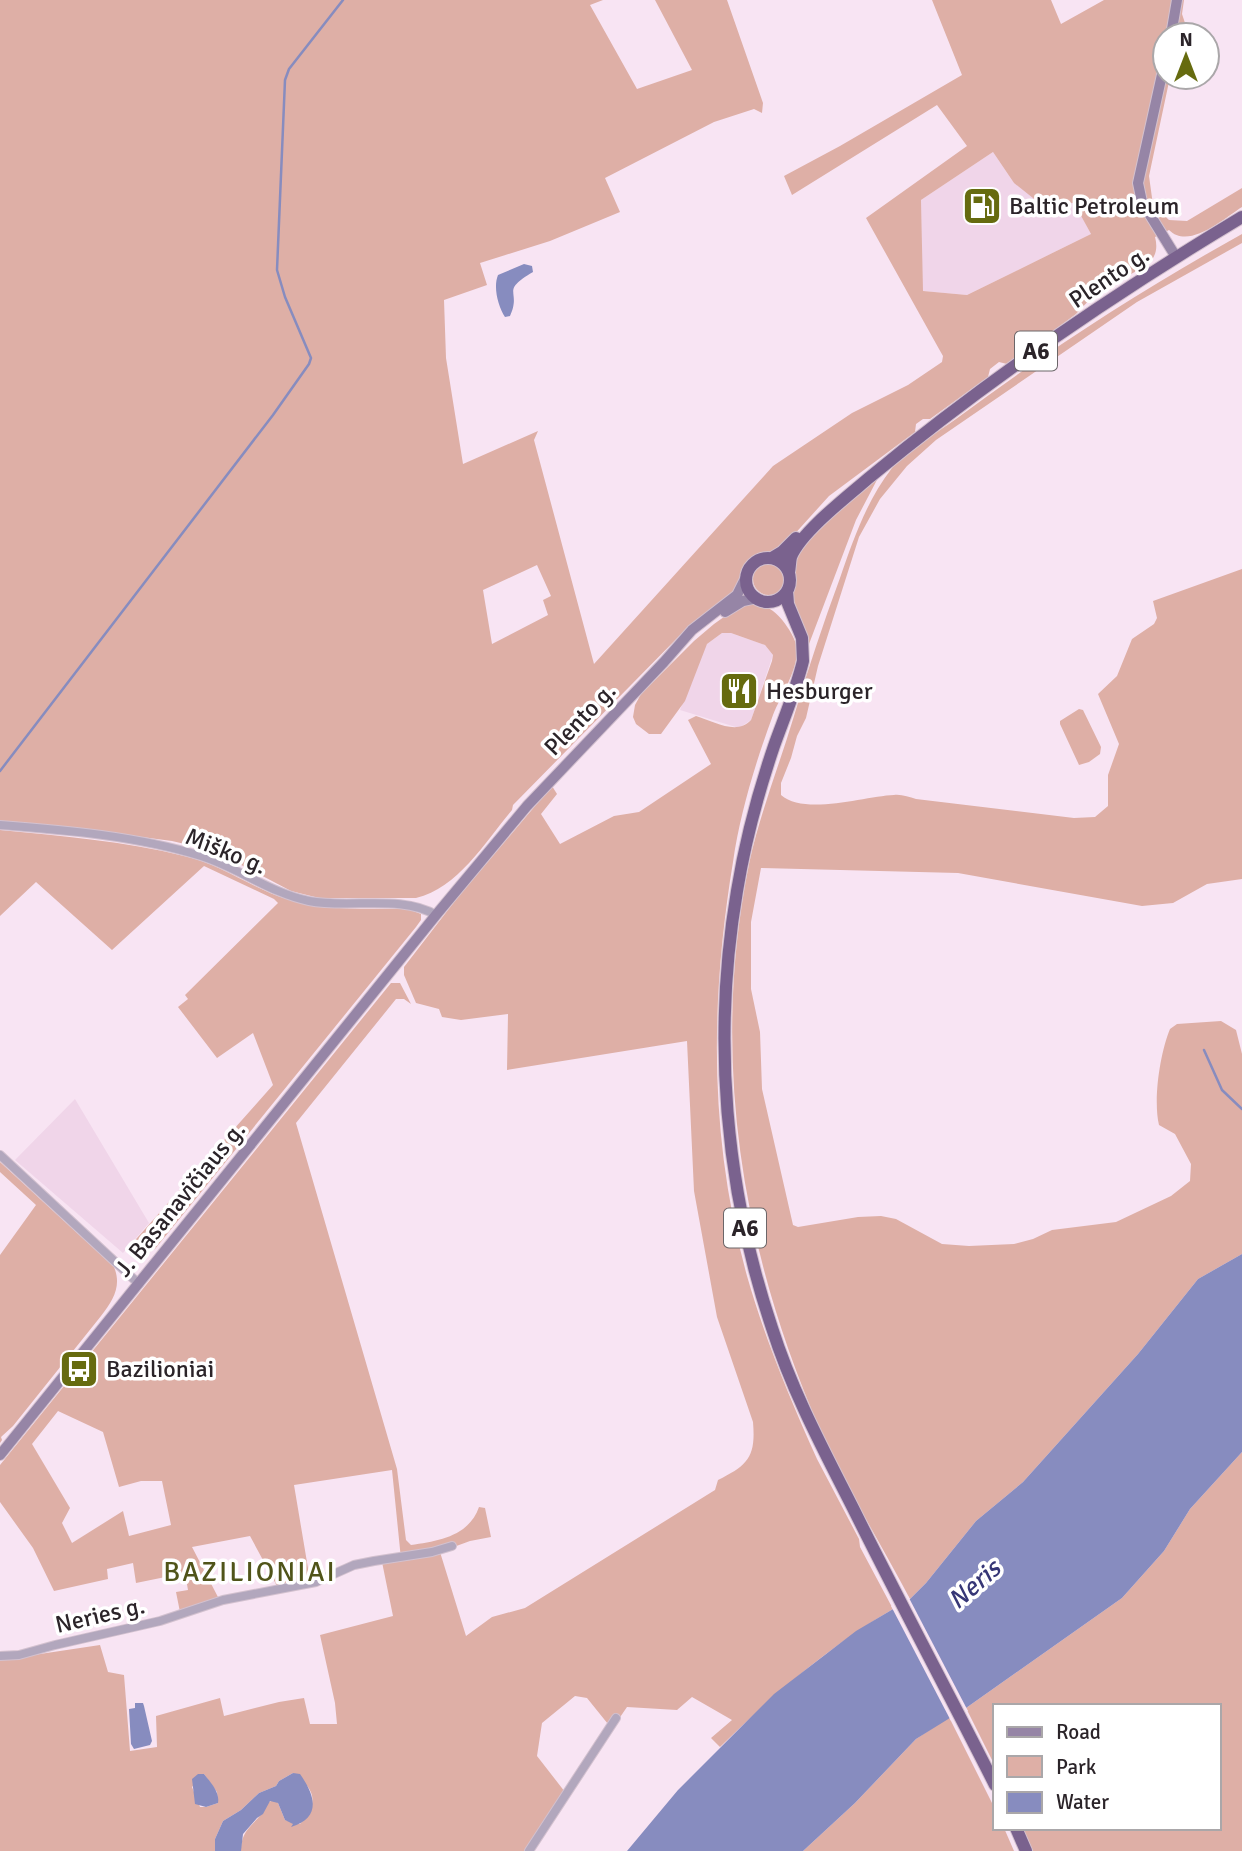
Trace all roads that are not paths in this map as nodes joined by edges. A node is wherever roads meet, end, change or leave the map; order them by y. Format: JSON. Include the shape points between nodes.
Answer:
{"nodes":[{"id":1,"x":1177,"y":0,"type":"edge"},
{"id":2,"x":1173,"y":21,"type":"edge"},
{"id":3,"x":1158,"y":91,"type":"edge"},
{"id":4,"x":1242,"y":217,"type":"edge"},
{"id":5,"x":1176,"y":257,"type":"junction"},
{"id":6,"x":900,"y":451,"type":"junction"},
{"id":7,"x":772,"y":558,"type":"junction"},
{"id":8,"x":789,"y":572,"type":"junction"},
{"id":9,"x":746,"y":578,"type":"junction"},
{"id":10,"x":787,"y":591,"type":"junction"},
{"id":11,"x":762,"y":600,"type":"junction"},
{"id":12,"x":803,"y":649,"type":"junction"},
{"id":13,"x":664,"y":662,"type":"junction"},
{"id":14,"x":0,"y":825,"type":"edge"},
{"id":15,"x":436,"y":915,"type":"junction"},
{"id":16,"x":0,"y":1156,"type":"edge"},
{"id":17,"x":139,"y":1284,"type":"junction"},
{"id":18,"x":0,"y":1455,"type":"edge"},
{"id":19,"x":452,"y":1546,"type":"dead end"},
{"id":20,"x":0,"y":1656,"type":"edge"},
{"id":21,"x":616,"y":1718,"type":"dead end"},
{"id":22,"x":993,"y":1781,"type":"edge"},
{"id":23,"x":1017,"y":1830,"type":"edge"},
{"id":24,"x":529,"y":1851,"type":"edge"},
{"id":25,"x":1026,"y":1851,"type":"edge"}],
"edges":[{"from":1,"to":2,"type":"main road"},
{"from":3,"to":5,"type":"main road","via":[[1138,183],[1142,202]]},
{"from":4,"to":5,"type":"highway","name":"Plento g.","number":"A6"},
{"from":5,"to":6,"type":"highway","name":"Plento g.","number":"A6","via":[[988,384]]},
{"from":6,"to":7,"type":"highway","name":"Plento g.","number":"A6","via":[[836,496]]},
{"from":6,"to":8,"type":"highway","name":"Plento g.","number":"A6","via":[[817,524],[794,551]]},
{"from":7,"to":8,"type":"highway"},
{"from":7,"to":9,"type":"highway","via":[[758,560]]},
{"from":8,"to":10,"type":"highway"},
{"from":9,"to":11,"type":"highway","via":[[749,590]]},
{"from":9,"to":13,"type":"main road","name":"Plento g.","via":[[737,595],[692,630]]},
{"from":10,"to":11,"type":"highway","via":[[775,601]]},
{"from":10,"to":12,"type":"highway","number":"A6"},
{"from":11,"to":12,"type":"highway","via":[[782,612]]},
{"from":11,"to":13,"type":"main road","name":"Plento g.","via":[[743,601],[725,612]]},
{"from":12,"to":22,"type":"highway","number":"A6","via":[[800,674],[759,794],[737,893],[726,990],[726,1094],[744,1225],[772,1331],[812,1427]]},
{"from":13,"to":15,"type":"main road","name":"Plento g.","via":[[527,806]]},
{"from":14,"to":15,"type":"street","name":"Miško g.","via":[[46,828],[188,853],[312,902],[405,905]]},
{"from":15,"to":17,"type":"main road","name":"J. Basanavičiaus g."},
{"from":16,"to":17,"type":"street"},
{"from":17,"to":18,"type":"main road","name":"J. Basanavičiaus g."},
{"from":19,"to":20,"type":"street","name":"Neries g.","via":[[354,1565],[316,1582]]},
{"from":21,"to":24,"type":"street"},
{"from":23,"to":25,"type":"highway"}]}
